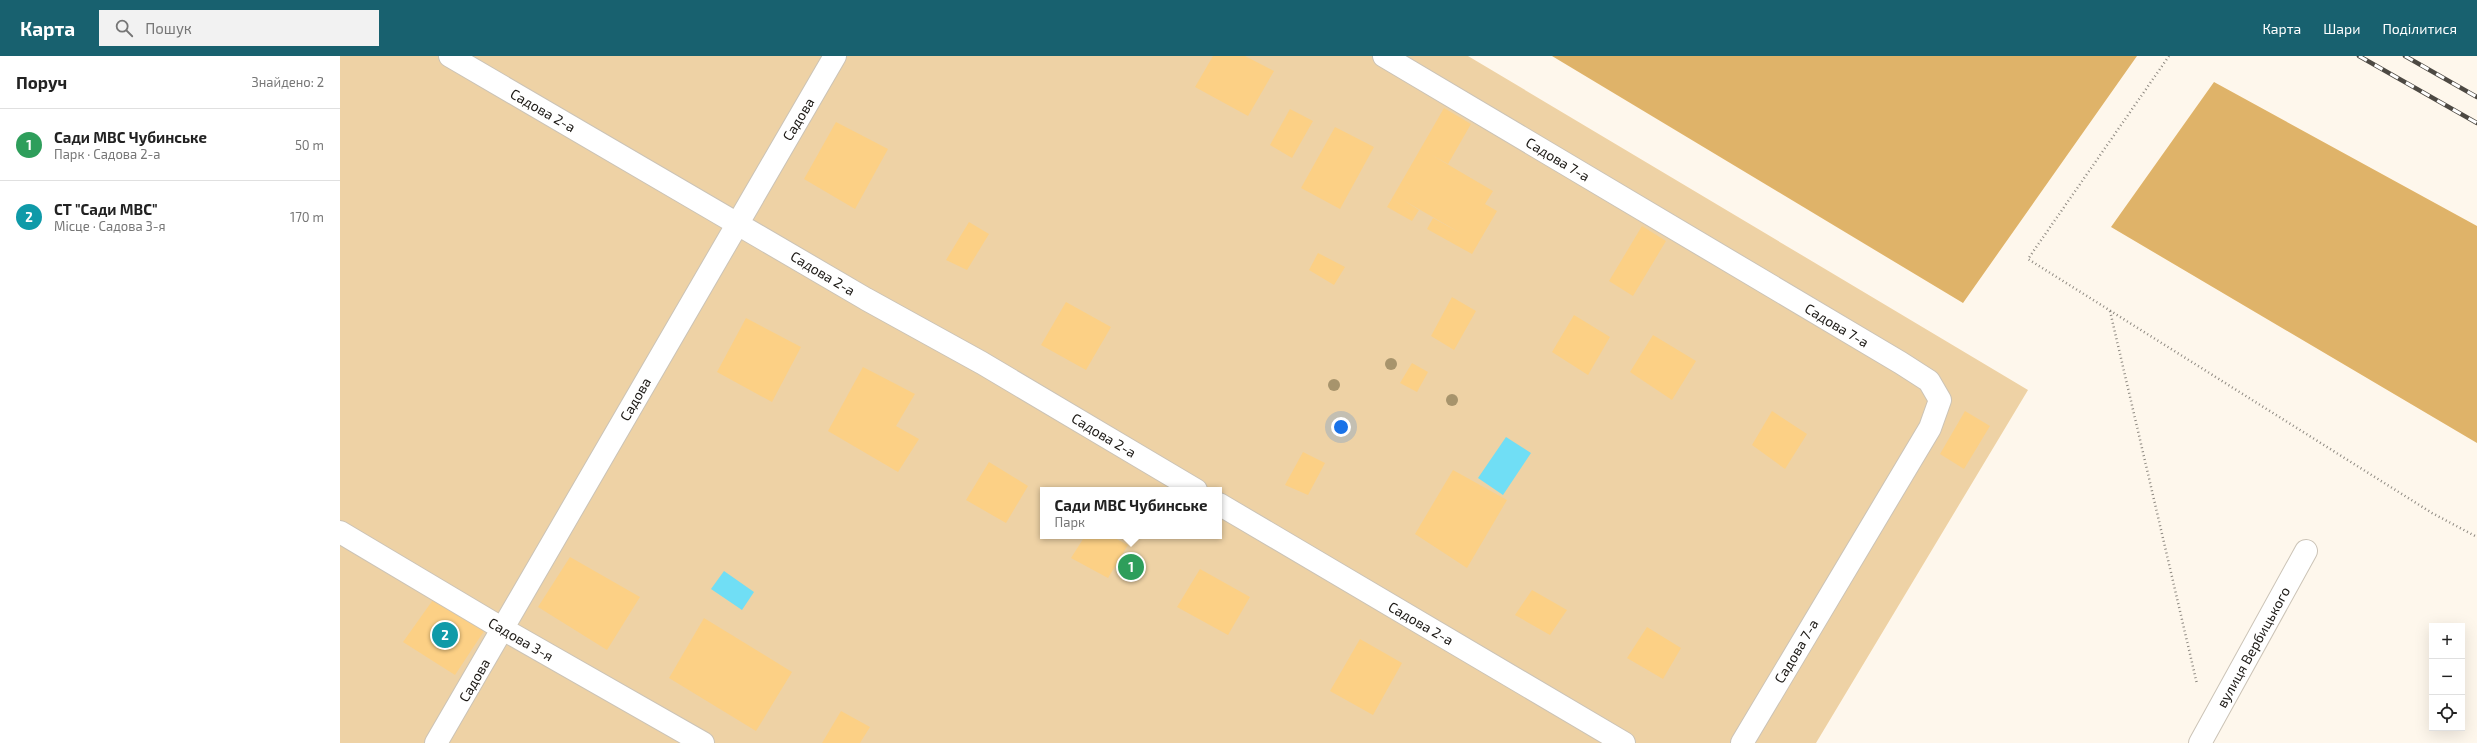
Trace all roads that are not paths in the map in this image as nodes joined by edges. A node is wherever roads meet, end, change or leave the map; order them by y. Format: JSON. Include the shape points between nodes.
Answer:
{"nodes":[{"id":1,"x":450,"y":56,"type":"edge"},
{"id":2,"x":836,"y":56,"type":"edge"},
{"id":3,"x":1384,"y":56,"type":"edge"},
{"id":4,"x":737,"y":222,"type":"junction"},
{"id":5,"x":1191,"y":487,"type":"edge"},
{"id":6,"x":1222,"y":506,"type":"edge"},
{"id":7,"x":340,"y":532,"type":"edge"},
{"id":8,"x":2306,"y":551,"type":"dead end"},
{"id":9,"x":503,"y":629,"type":"junction"},
{"id":10,"x":2204,"y":736,"type":"edge"},
{"id":11,"x":436,"y":743,"type":"edge"},
{"id":12,"x":703,"y":743,"type":"edge"},
{"id":13,"x":1624,"y":743,"type":"edge"},
{"id":14,"x":1742,"y":743,"type":"edge"}],
"edges":[{"from":1,"to":4,"type":"street","name":"Садова 2-а"},
{"from":2,"to":4,"type":"street","name":"Садова"},
{"from":3,"to":14,"type":"street","name":"Садова 7-а","via":[[1901,363],[1929,381],[1940,400],[1930,428]]},
{"from":4,"to":5,"type":"street","name":"Садова 2-а"},
{"from":4,"to":9,"type":"street","name":"Садова"},
{"from":6,"to":13,"type":"street","name":"Садова 2-а"},
{"from":7,"to":9,"type":"street","name":"Садова 3-я"},
{"from":8,"to":10,"type":"street","name":"вулиця Вербицького"},
{"from":9,"to":11,"type":"street","name":"Садова"},
{"from":9,"to":12,"type":"street","name":"Садова 3-я"}]}
